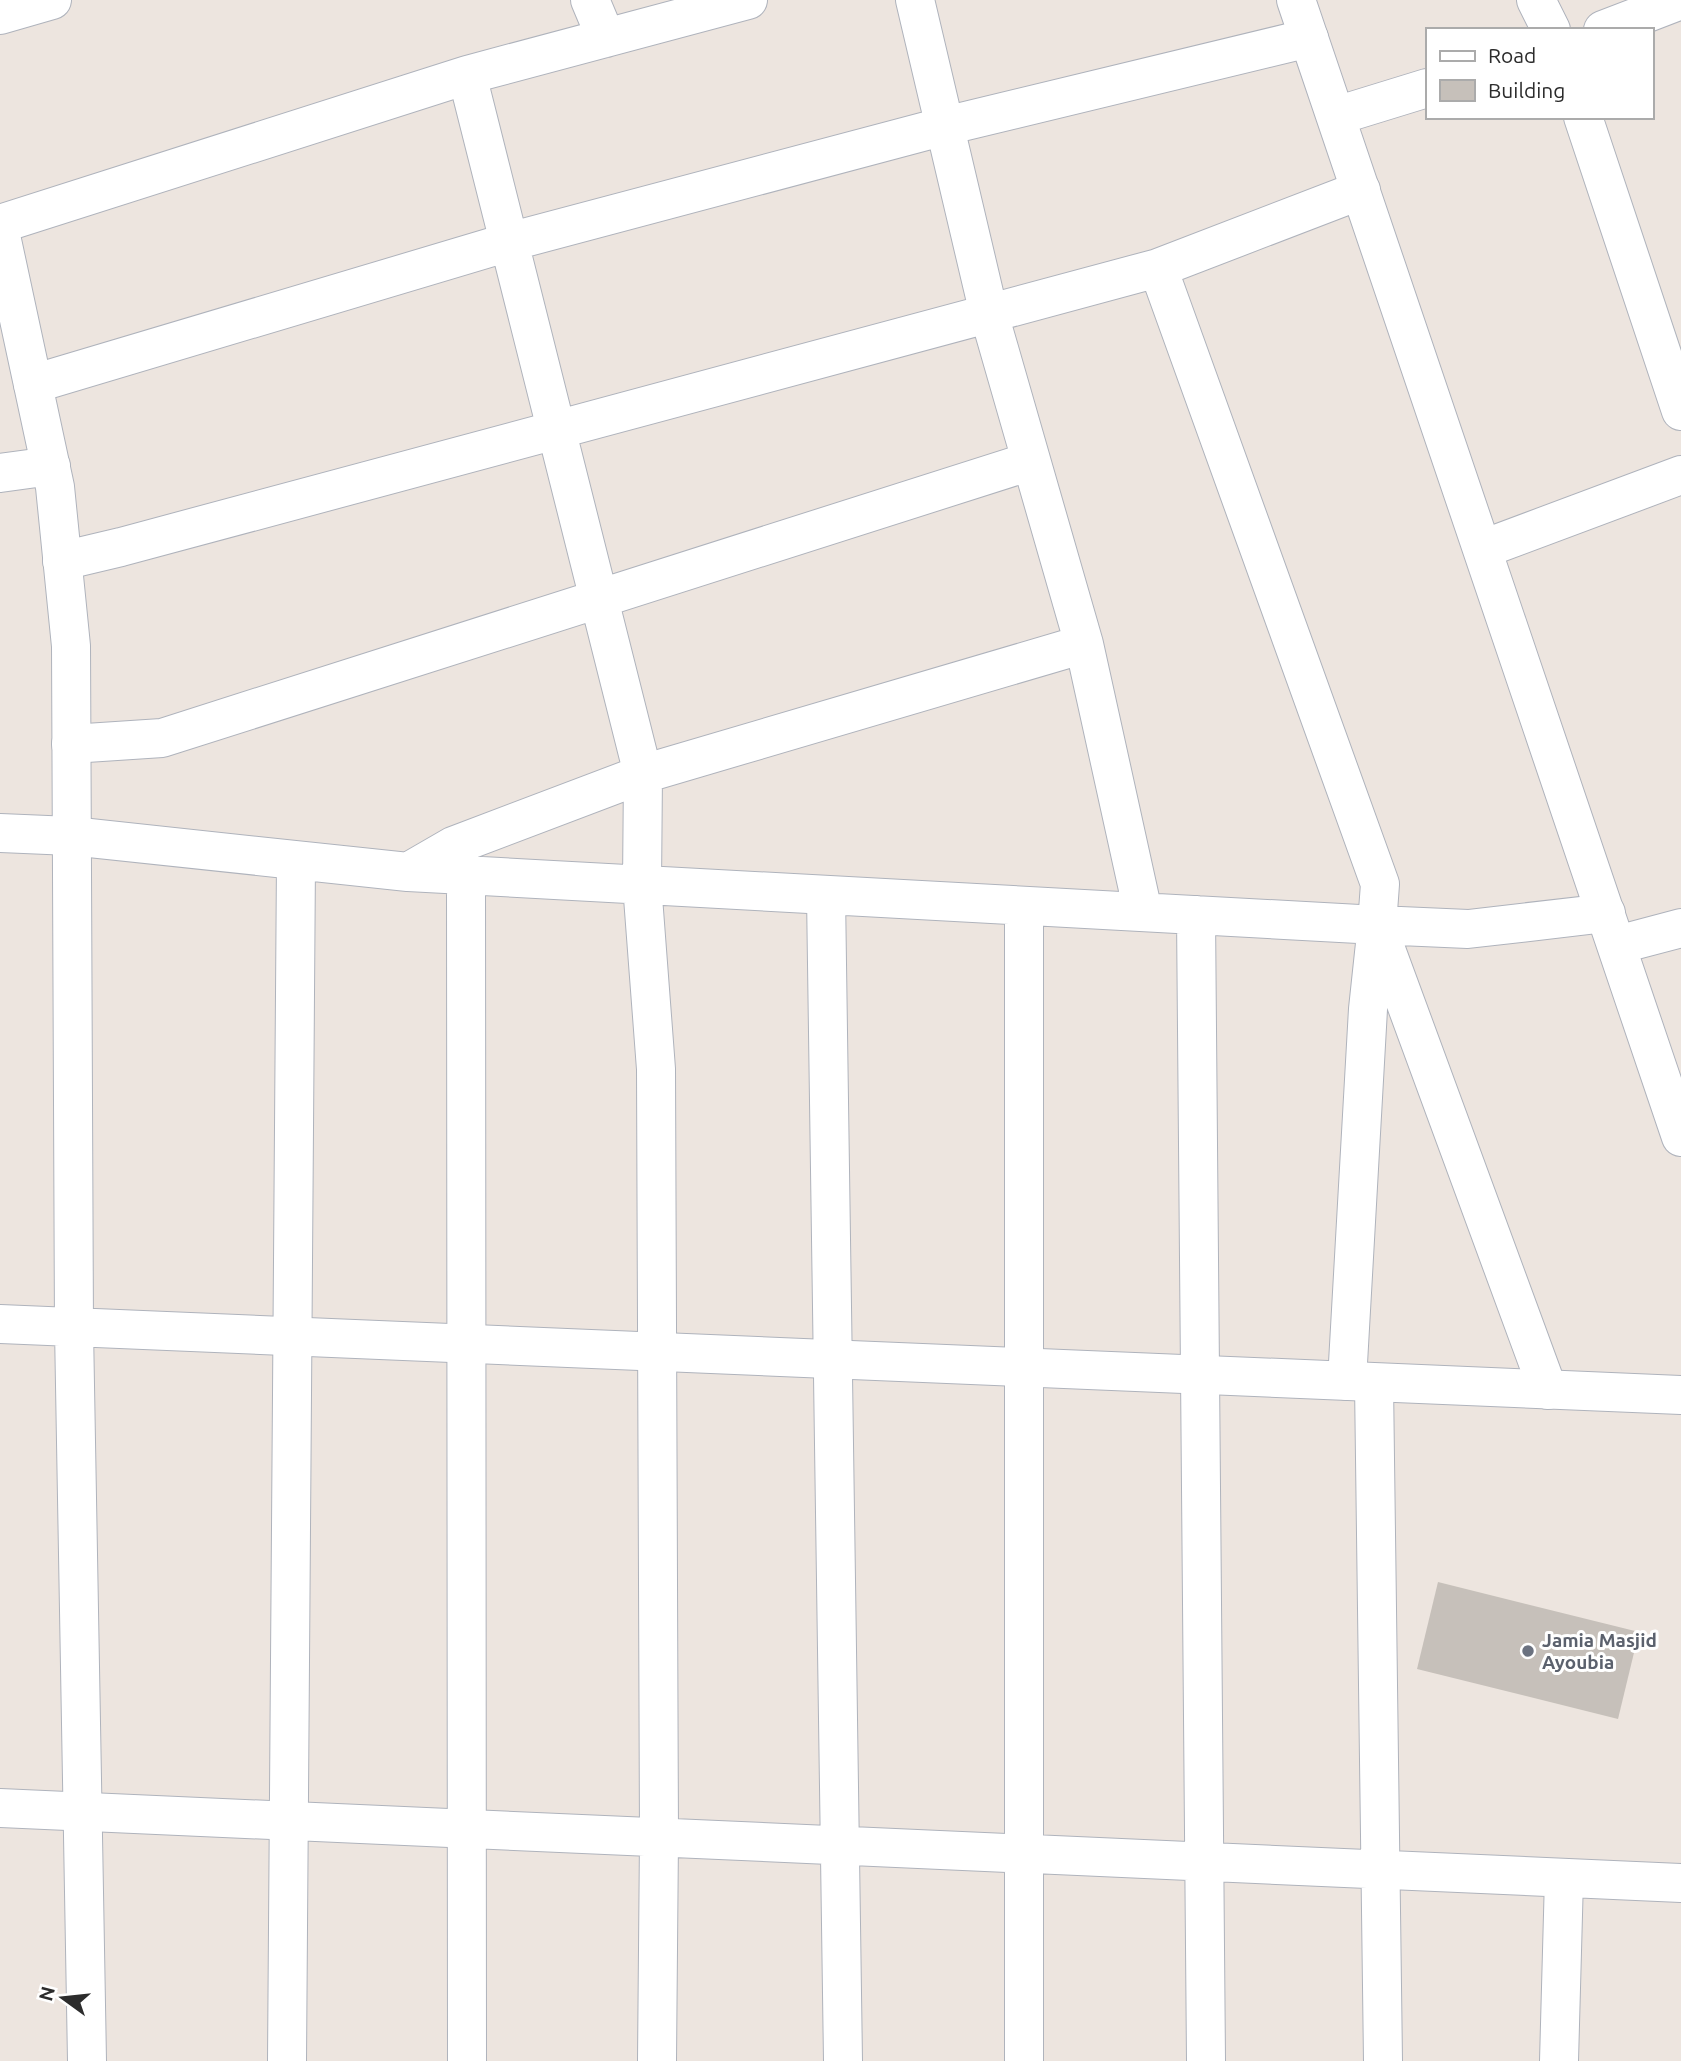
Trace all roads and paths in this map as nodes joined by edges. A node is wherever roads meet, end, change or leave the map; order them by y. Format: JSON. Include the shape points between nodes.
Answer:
{"nodes":[{"id":1,"x":52,"y":0,"type":"edge"},
{"id":2,"x":590,"y":0,"type":"edge"},
{"id":3,"x":748,"y":0,"type":"edge"},
{"id":4,"x":915,"y":0,"type":"edge"},
{"id":5,"x":1296,"y":0,"type":"edge"},
{"id":6,"x":1536,"y":0,"type":"edge"},
{"id":7,"x":1681,"y":0,"type":"edge"},
{"id":8,"x":0,"y":15,"type":"edge"},
{"id":9,"x":1550,"y":28,"type":"edge"},
{"id":10,"x":1608,"y":28,"type":"edge"},
{"id":11,"x":606,"y":38,"type":"junction"},
{"id":12,"x":1309,"y":38,"type":"junction"},
{"id":13,"x":467,"y":75,"type":"junction"},
{"id":14,"x":1426,"y":88,"type":"edge"},
{"id":15,"x":1336,"y":116,"type":"junction"},
{"id":16,"x":1584,"y":119,"type":"edge"},
{"id":17,"x":945,"y":126,"type":"junction"},
{"id":18,"x":1361,"y":190,"type":"junction"},
{"id":19,"x":0,"y":224,"type":"edge"},
{"id":20,"x":0,"y":231,"type":"edge"},
{"id":21,"x":509,"y":242,"type":"junction"},
{"id":22,"x":1158,"y":268,"type":"junction"},
{"id":23,"x":989,"y":314,"type":"junction"},
{"id":24,"x":33,"y":384,"type":"junction"},
{"id":25,"x":1681,"y":411,"type":"edge"},
{"id":26,"x":556,"y":429,"type":"junction"},
{"id":27,"x":1031,"y":461,"type":"junction"},
{"id":28,"x":51,"y":466,"type":"junction"},
{"id":29,"x":0,"y":473,"type":"edge"},
{"id":30,"x":1681,"y":475,"type":"edge"},
{"id":31,"x":1483,"y":549,"type":"junction"},
{"id":32,"x":62,"y":561,"type":"junction"},
{"id":33,"x":599,"y":599,"type":"junction"},
{"id":34,"x":1084,"y":644,"type":"junction"},
{"id":35,"x":71,"y":744,"type":"junction"},
{"id":36,"x":643,"y":774,"type":"junction"},
{"id":37,"x":0,"y":833,"type":"edge"},
{"id":38,"x":71,"y":836,"type":"junction"},
{"id":39,"x":296,"y":861,"type":"junction"},
{"id":40,"x":408,"y":872,"type":"junction"},
{"id":41,"x":466,"y":875,"type":"junction"},
{"id":42,"x":642,"y":884,"type":"junction"},
{"id":43,"x":826,"y":895,"type":"junction"},
{"id":44,"x":1024,"y":906,"type":"junction"},
{"id":45,"x":1143,"y":912,"type":"junction"},
{"id":46,"x":1196,"y":915,"type":"junction"},
{"id":47,"x":1377,"y":925,"type":"junction"},
{"id":48,"x":1681,"y":928,"type":"edge"},
{"id":49,"x":1611,"y":929,"type":"junction"},
{"id":50,"x":1681,"y":1137,"type":"edge"},
{"id":51,"x":0,"y":1324,"type":"edge"},
{"id":52,"x":74,"y":1329,"type":"junction"},
{"id":53,"x":292,"y":1338,"type":"junction"},
{"id":54,"x":467,"y":1345,"type":"junction"},
{"id":55,"x":658,"y":1353,"type":"junction"},
{"id":56,"x":833,"y":1361,"type":"junction"},
{"id":57,"x":1024,"y":1368,"type":"junction"},
{"id":58,"x":1200,"y":1376,"type":"junction"},
{"id":59,"x":1361,"y":1382,"type":"junction"},
{"id":60,"x":1548,"y":1390,"type":"junction"},
{"id":61,"x":1681,"y":1395,"type":"edge"},
{"id":62,"x":0,"y":1808,"type":"edge"},
{"id":63,"x":82,"y":1812,"type":"junction"},
{"id":64,"x":289,"y":1821,"type":"junction"},
{"id":65,"x":467,"y":1829,"type":"junction"},
{"id":66,"x":659,"y":1838,"type":"junction"},
{"id":67,"x":840,"y":1846,"type":"junction"},
{"id":68,"x":1024,"y":1854,"type":"junction"},
{"id":69,"x":1204,"y":1863,"type":"junction"},
{"id":70,"x":1380,"y":1870,"type":"junction"},
{"id":71,"x":1564,"y":1878,"type":"junction"},
{"id":72,"x":1681,"y":1883,"type":"edge"},
{"id":73,"x":87,"y":2061,"type":"edge"},
{"id":74,"x":287,"y":2061,"type":"edge"},
{"id":75,"x":467,"y":2061,"type":"edge"},
{"id":76,"x":657,"y":2061,"type":"edge"},
{"id":77,"x":843,"y":2061,"type":"edge"},
{"id":78,"x":1024,"y":2061,"type":"edge"},
{"id":79,"x":1206,"y":2061,"type":"edge"},
{"id":80,"x":1382,"y":2061,"type":"edge"},
{"id":81,"x":1559,"y":2061,"type":"edge"}],
"edges":[{"from":1,"to":8,"type":"street"},
{"from":2,"to":11,"type":"street"},
{"from":3,"to":11,"type":"street"},
{"from":4,"to":17,"type":"street"},
{"from":5,"to":12,"type":"street"},
{"from":6,"to":9,"type":"street"},
{"from":7,"to":10,"type":"street"},
{"from":11,"to":13,"type":"street"},
{"from":12,"to":15,"type":"street"},
{"from":12,"to":17,"type":"street"},
{"from":13,"to":19,"type":"street"},
{"from":13,"to":21,"type":"street"},
{"from":14,"to":15,"type":"street"},
{"from":15,"to":18,"type":"street"},
{"from":16,"to":25,"type":"street"},
{"from":17,"to":21,"type":"street"},
{"from":17,"to":23,"type":"street"},
{"from":18,"to":22,"type":"street"},
{"from":18,"to":31,"type":"street"},
{"from":20,"to":24,"type":"street"},
{"from":21,"to":24,"type":"street"},
{"from":21,"to":26,"type":"street"},
{"from":22,"to":23,"type":"street"},
{"from":22,"to":47,"type":"street","via":[[1380,884]]},
{"from":23,"to":26,"type":"street"},
{"from":23,"to":27,"type":"street"},
{"from":24,"to":28,"type":"street"},
{"from":26,"to":32,"type":"street"},
{"from":26,"to":33,"type":"street"},
{"from":27,"to":33,"type":"street"},
{"from":27,"to":34,"type":"street"},
{"from":28,"to":29,"type":"street"},
{"from":28,"to":32,"type":"street"},
{"from":30,"to":31,"type":"street"},
{"from":31,"to":49,"type":"street"},
{"from":32,"to":35,"type":"street","via":[[71,646]]},
{"from":33,"to":35,"type":"street","via":[[162,738]]},
{"from":33,"to":36,"type":"street"},
{"from":34,"to":36,"type":"street"},
{"from":34,"to":45,"type":"street"},
{"from":35,"to":38,"type":"street"},
{"from":36,"to":40,"type":"street","via":[[453,846]]},
{"from":36,"to":42,"type":"street"},
{"from":37,"to":38,"type":"street"},
{"from":38,"to":39,"type":"street"},
{"from":38,"to":52,"type":"street"},
{"from":39,"to":40,"type":"street"},
{"from":39,"to":53,"type":"street"},
{"from":40,"to":41,"type":"street"},
{"from":41,"to":42,"type":"street"},
{"from":41,"to":54,"type":"street"},
{"from":42,"to":43,"type":"street"},
{"from":42,"to":55,"type":"street","via":[[656,1069]]},
{"from":43,"to":44,"type":"street"},
{"from":43,"to":56,"type":"street"},
{"from":44,"to":45,"type":"street"},
{"from":44,"to":57,"type":"street"},
{"from":45,"to":46,"type":"street"},
{"from":46,"to":47,"type":"street"},
{"from":46,"to":58,"type":"street"},
{"from":47,"to":49,"type":"street"},
{"from":47,"to":59,"type":"street","via":[[1368,1009]]},
{"from":47,"to":60,"type":"street"},
{"from":48,"to":49,"type":"street"},
{"from":49,"to":50,"type":"street"},
{"from":51,"to":52,"type":"street"},
{"from":52,"to":53,"type":"street"},
{"from":52,"to":63,"type":"street"},
{"from":53,"to":54,"type":"street"},
{"from":53,"to":64,"type":"street"},
{"from":54,"to":55,"type":"street"},
{"from":54,"to":65,"type":"street"},
{"from":55,"to":56,"type":"street"},
{"from":55,"to":66,"type":"street"},
{"from":56,"to":57,"type":"street"},
{"from":56,"to":67,"type":"street"},
{"from":57,"to":58,"type":"street"},
{"from":57,"to":68,"type":"street"},
{"from":58,"to":59,"type":"street"},
{"from":58,"to":69,"type":"street"},
{"from":59,"to":60,"type":"street"},
{"from":59,"to":70,"type":"street"},
{"from":60,"to":61,"type":"street"},
{"from":62,"to":63,"type":"street"},
{"from":63,"to":64,"type":"street"},
{"from":63,"to":73,"type":"street"},
{"from":64,"to":65,"type":"street"},
{"from":64,"to":74,"type":"street"},
{"from":65,"to":66,"type":"street"},
{"from":65,"to":75,"type":"street"},
{"from":66,"to":67,"type":"street"},
{"from":66,"to":76,"type":"street"},
{"from":67,"to":68,"type":"street"},
{"from":67,"to":77,"type":"street"},
{"from":68,"to":69,"type":"street"},
{"from":68,"to":78,"type":"street"},
{"from":69,"to":70,"type":"street"},
{"from":69,"to":79,"type":"street"},
{"from":70,"to":71,"type":"street"},
{"from":70,"to":80,"type":"street"},
{"from":71,"to":72,"type":"street"},
{"from":71,"to":81,"type":"street"}]}
